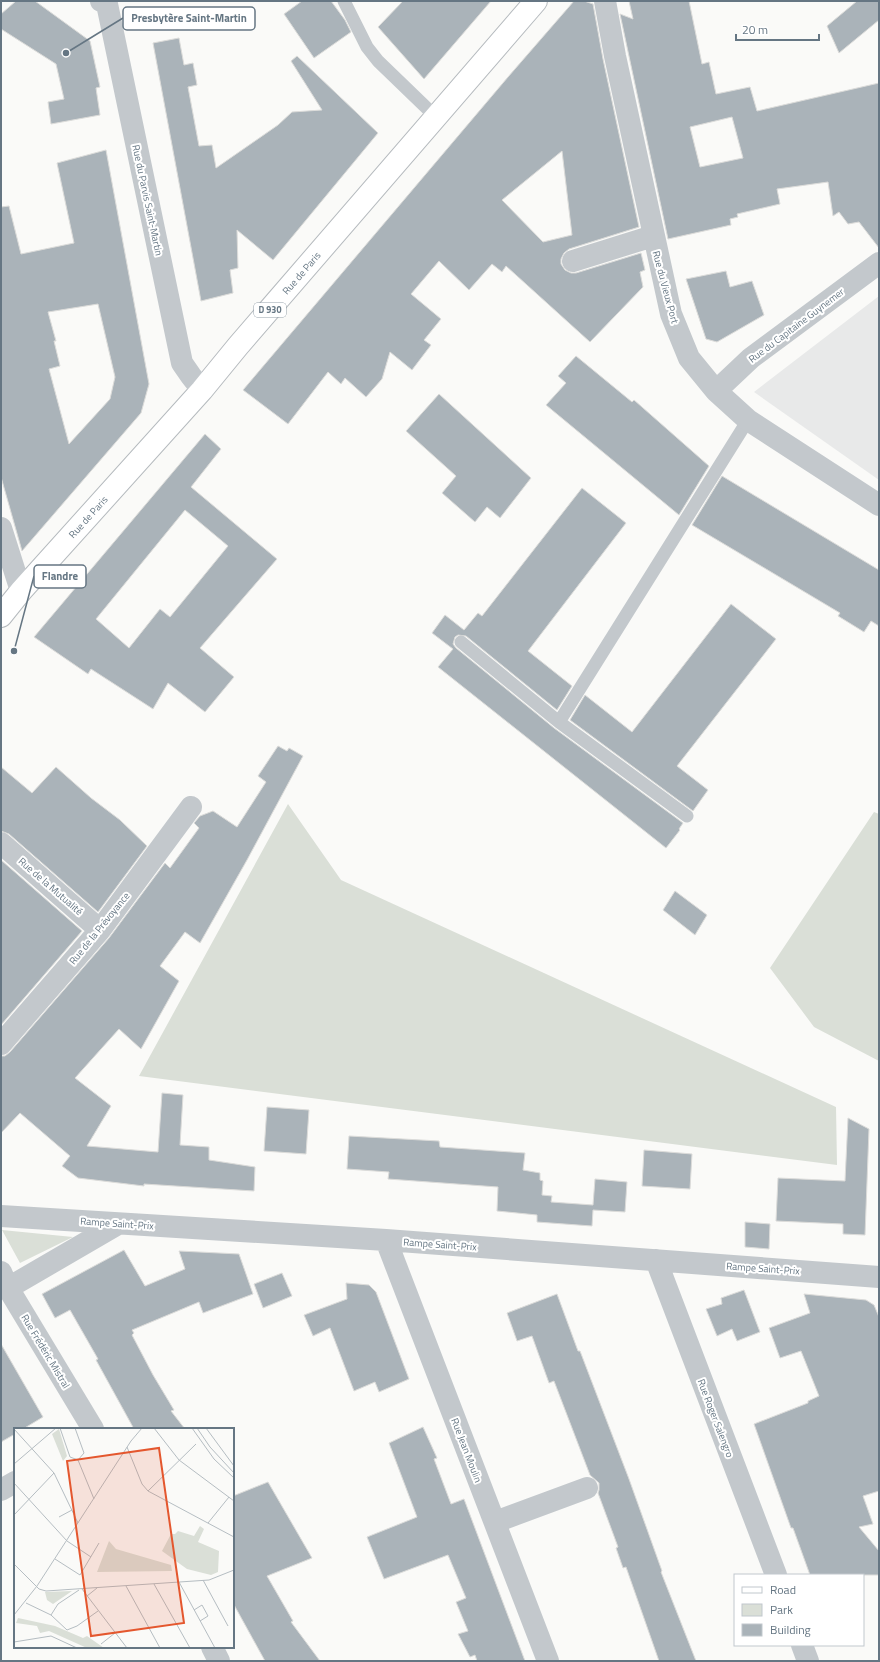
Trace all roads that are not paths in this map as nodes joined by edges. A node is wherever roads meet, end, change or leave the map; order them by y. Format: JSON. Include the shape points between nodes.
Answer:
{"nodes":[{"id":1,"x":344,"y":1,"type":"edge"},
{"id":2,"x":536,"y":1,"type":"edge"},
{"id":3,"x":605,"y":1,"type":"edge"},
{"id":4,"x":106,"y":2,"type":"edge"},
{"id":5,"x":436,"y":117,"type":"junction"},
{"id":6,"x":653,"y":236,"type":"junction"},
{"id":7,"x":574,"y":261,"type":"dead end"},
{"id":8,"x":879,"y":262,"type":"edge"},
{"id":9,"x":202,"y":390,"type":"junction"},
{"id":10,"x":716,"y":391,"type":"junction"},
{"id":11,"x":748,"y":420,"type":"junction"},
{"id":12,"x":879,"y":504,"type":"edge"},
{"id":13,"x":1,"y":528,"type":"edge"},
{"id":14,"x":21,"y":591,"type":"junction"},
{"id":15,"x":1,"y":616,"type":"edge"},
{"id":16,"x":461,"y":642,"type":"dead end"},
{"id":17,"x":559,"y":722,"type":"junction"},
{"id":18,"x":191,"y":808,"type":"dead end"},
{"id":19,"x":687,"y":816,"type":"dead end"},
{"id":20,"x":1,"y":843,"type":"edge"},
{"id":21,"x":100,"y":930,"type":"junction"},
{"id":22,"x":1,"y":1044,"type":"edge"},
{"id":23,"x":1,"y":1216,"type":"edge"},
{"id":24,"x":118,"y":1224,"type":"junction"},
{"id":25,"x":386,"y":1240,"type":"junction"},
{"id":26,"x":656,"y":1260,"type":"junction"},
{"id":27,"x":879,"y":1277,"type":"edge"},
{"id":28,"x":5,"y":1280,"type":"edge"},
{"id":29,"x":92,"y":1428,"type":"edge"},
{"id":30,"x":14,"y":1483,"type":"edge"},
{"id":31,"x":587,"y":1488,"type":"dead end"},
{"id":32,"x":1,"y":1490,"type":"edge"},
{"id":33,"x":495,"y":1522,"type":"junction"},
{"id":34,"x":776,"y":1574,"type":"edge"},
{"id":35,"x":802,"y":1646,"type":"edge"},
{"id":36,"x":212,"y":1648,"type":"edge"},
{"id":37,"x":219,"y":1661,"type":"edge"},
{"id":38,"x":548,"y":1661,"type":"edge"},
{"id":39,"x":808,"y":1661,"type":"edge"}],
"edges":[{"from":1,"to":5,"type":"lane","via":[[367,47],[378,62]]},
{"from":2,"to":5,"type":"main road","name":"Rue de Paris","number":"D 930"},
{"from":3,"to":6,"type":"street","name":"Rue du Vieux Port"},
{"from":4,"to":9,"type":"street","name":"Rue du Parvis Saint-Martin","via":[[182,363]]},
{"from":5,"to":9,"type":"main road","name":"Rue de Paris","number":"D 930"},
{"from":6,"to":7,"type":"street"},
{"from":6,"to":10,"type":"street","name":"Rue du Vieux Port","via":[[674,322],[689,358]]},
{"from":8,"to":10,"type":"street","name":"Rue du Capitaine Guynemer","via":[[751,358]]},
{"from":9,"to":14,"type":"main road","name":"Rue de Paris","number":"D 930"},
{"from":10,"to":11,"type":"street","name":"Rue du Vieux Port"},
{"from":11,"to":12,"type":"street","name":"Rue du Vieux Port"},
{"from":11,"to":17,"type":"lane"},
{"from":13,"to":14,"type":"street"},
{"from":14,"to":15,"type":"main road","name":"Rue de Paris","number":"D 930"},
{"from":16,"to":17,"type":"lane"},
{"from":17,"to":19,"type":"lane"},
{"from":18,"to":21,"type":"street","name":"Rue de la Prévoyance"},
{"from":20,"to":21,"type":"street","name":"Rue de la Mutualité"},
{"from":21,"to":22,"type":"street","name":"Rue de la Prévoyance"},
{"from":23,"to":24,"type":"street","name":"Rampe Saint-Prix"},
{"from":24,"to":25,"type":"street","name":"Rampe Saint-Prix"},
{"from":24,"to":28,"type":"street"},
{"from":25,"to":26,"type":"street","name":"Rampe Saint-Prix"},
{"from":25,"to":33,"type":"street","name":"Rue Jean Moulin"},
{"from":26,"to":27,"type":"street","name":"Rampe Saint-Prix"},
{"from":26,"to":34,"type":"street","name":"Rue Roger Salengro"},
{"from":28,"to":29,"type":"street","name":"Rue Frédéric Mistral"},
{"from":30,"to":32,"type":"street"},
{"from":31,"to":33,"type":"street"},
{"from":33,"to":38,"type":"street","name":"Rue Jean Moulin"},
{"from":35,"to":39,"type":"street"},
{"from":36,"to":37,"type":"street"}]}
